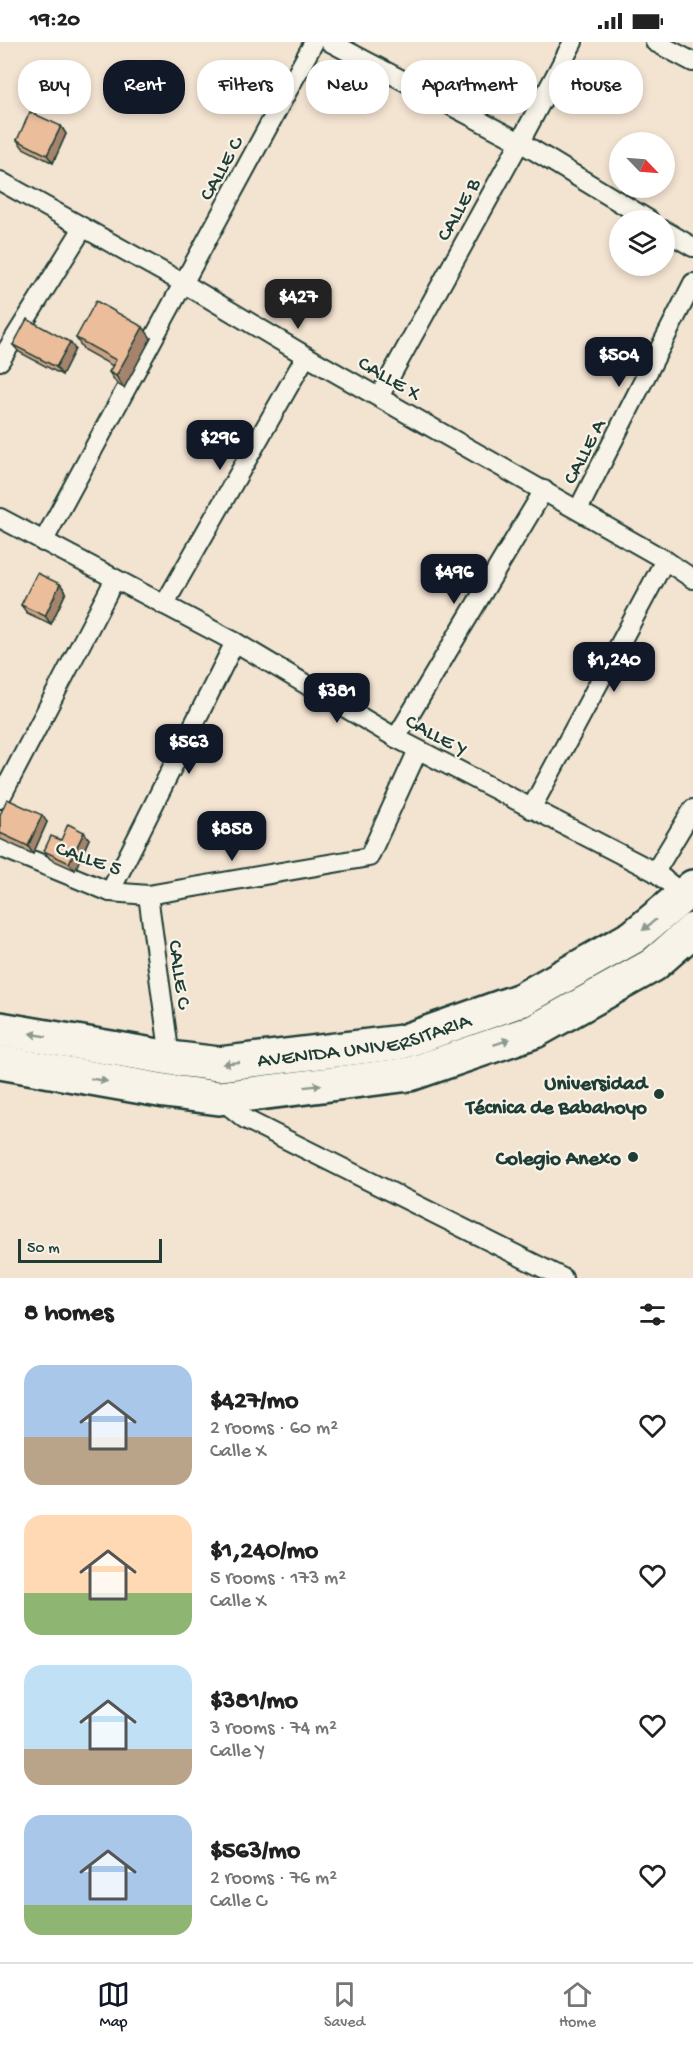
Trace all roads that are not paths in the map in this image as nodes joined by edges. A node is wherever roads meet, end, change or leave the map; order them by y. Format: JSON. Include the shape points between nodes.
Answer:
{"nodes":[{"id":1,"x":314,"y":42,"type":"edge"},
{"id":2,"x":330,"y":42,"type":"edge"},
{"id":3,"x":573,"y":42,"type":"edge"},
{"id":4,"x":655,"y":42,"type":"edge"},
{"id":5,"x":693,"y":62,"type":"edge"},
{"id":6,"x":520,"y":142,"type":"junction"},
{"id":7,"x":0,"y":181,"type":"edge"},
{"id":8,"x":633,"y":210,"type":"edge"},
{"id":9,"x":82,"y":228,"type":"junction"},
{"id":10,"x":675,"y":236,"type":"edge"},
{"id":11,"x":693,"y":247,"type":"edge"},
{"id":12,"x":183,"y":283,"type":"junction"},
{"id":13,"x":693,"y":283,"type":"edge"},
{"id":14,"x":306,"y":356,"type":"junction"},
{"id":15,"x":0,"y":361,"type":"edge"},
{"id":16,"x":379,"y":397,"type":"junction"},
{"id":17,"x":544,"y":490,"type":"junction"},
{"id":18,"x":578,"y":510,"type":"junction"},
{"id":19,"x":0,"y":518,"type":"edge"},
{"id":20,"x":43,"y":542,"type":"junction"},
{"id":21,"x":665,"y":560,"type":"junction"},
{"id":22,"x":115,"y":579,"type":"junction"},
{"id":23,"x":693,"y":579,"type":"edge"},
{"id":24,"x":164,"y":605,"type":"junction"},
{"id":25,"x":236,"y":642,"type":"junction"},
{"id":26,"x":396,"y":738,"type":"junction"},
{"id":27,"x":418,"y":750,"type":"junction"},
{"id":28,"x":0,"y":799,"type":"edge"},
{"id":29,"x":531,"y":809,"type":"junction"},
{"id":30,"x":693,"y":809,"type":"edge"},
{"id":31,"x":0,"y":847,"type":"edge"},
{"id":32,"x":655,"y":873,"type":"junction"},
{"id":33,"x":110,"y":892,"type":"junction"},
{"id":34,"x":148,"y":895,"type":"junction"},
{"id":35,"x":690,"y":895,"type":"edge"},
{"id":36,"x":693,"y":930,"type":"edge"},
{"id":37,"x":0,"y":1029,"type":"edge"},
{"id":38,"x":170,"y":1058,"type":"junction"},
{"id":39,"x":0,"y":1062,"type":"edge"},
{"id":40,"x":219,"y":1098,"type":"junction"},
{"id":41,"x":562,"y":1278,"type":"edge"}],
"edges":[{"from":1,"to":12,"type":"street","name":"CALLE C"},
{"from":2,"to":6,"type":"street"},
{"from":3,"to":6,"type":"street","name":"CALLE B"},
{"from":4,"to":5,"type":"street"},
{"from":6,"to":8,"type":"street"},
{"from":6,"to":16,"type":"street","name":"CALLE B"},
{"from":7,"to":9,"type":"street","name":"CALLE X"},
{"from":9,"to":12,"type":"street","name":"CALLE X"},
{"from":9,"to":15,"type":"street"},
{"from":10,"to":11,"type":"street"},
{"from":12,"to":14,"type":"street","name":"CALLE X"},
{"from":12,"to":20,"type":"street","name":"CALLE C"},
{"from":13,"to":18,"type":"street","name":"CALLE A"},
{"from":14,"to":16,"type":"street","name":"CALLE X"},
{"from":14,"to":24,"type":"street"},
{"from":16,"to":17,"type":"street","name":"CALLE X"},
{"from":17,"to":18,"type":"street","name":"CALLE X"},
{"from":17,"to":26,"type":"street"},
{"from":18,"to":21,"type":"street","name":"CALLE X"},
{"from":19,"to":20,"type":"street","name":"CALLE Y"},
{"from":20,"to":22,"type":"street","name":"CALLE Y"},
{"from":21,"to":23,"type":"street","name":"CALLE X"},
{"from":21,"to":29,"type":"street"},
{"from":22,"to":24,"type":"street","name":"CALLE Y"},
{"from":22,"to":28,"type":"street"},
{"from":24,"to":25,"type":"street","name":"CALLE Y"},
{"from":25,"to":26,"type":"street","name":"CALLE Y"},
{"from":25,"to":33,"type":"street"},
{"from":26,"to":27,"type":"street","name":"CALLE Y"},
{"from":27,"to":29,"type":"street","name":"CALLE Y"},
{"from":27,"to":34,"type":"street","name":"CALLE 5","via":[[369,857]]},
{"from":29,"to":32,"type":"street","name":"CALLE Y"},
{"from":30,"to":32,"type":"street"},
{"from":31,"to":33,"type":"street","name":"CALLE 5"},
{"from":32,"to":35,"type":"street","name":"CALLE Y"},
{"from":33,"to":34,"type":"street","name":"CALLE 5"},
{"from":34,"to":38,"type":"street","name":"CALLE C"},
{"from":35,"to":38,"type":"highway","name":"AVENIDA UNIVERSITARIA","one_way":true,"via":[[633,937],[521,1000],[402,1042],[219,1064]]},
{"from":40,"to":36,"type":"highway","name":"AVENIDA UNIVERSITARIA","one_way":true,"via":[[410,1074],[535,1031],[652,965]]},
{"from":38,"to":37,"type":"highway","name":"AVENIDA UNIVERSITARIA","one_way":true},
{"from":39,"to":40,"type":"highway","name":"AVENIDA UNIVERSITARIA","one_way":true},
{"from":40,"to":41,"type":"street","via":[[245,1119]]}]}
